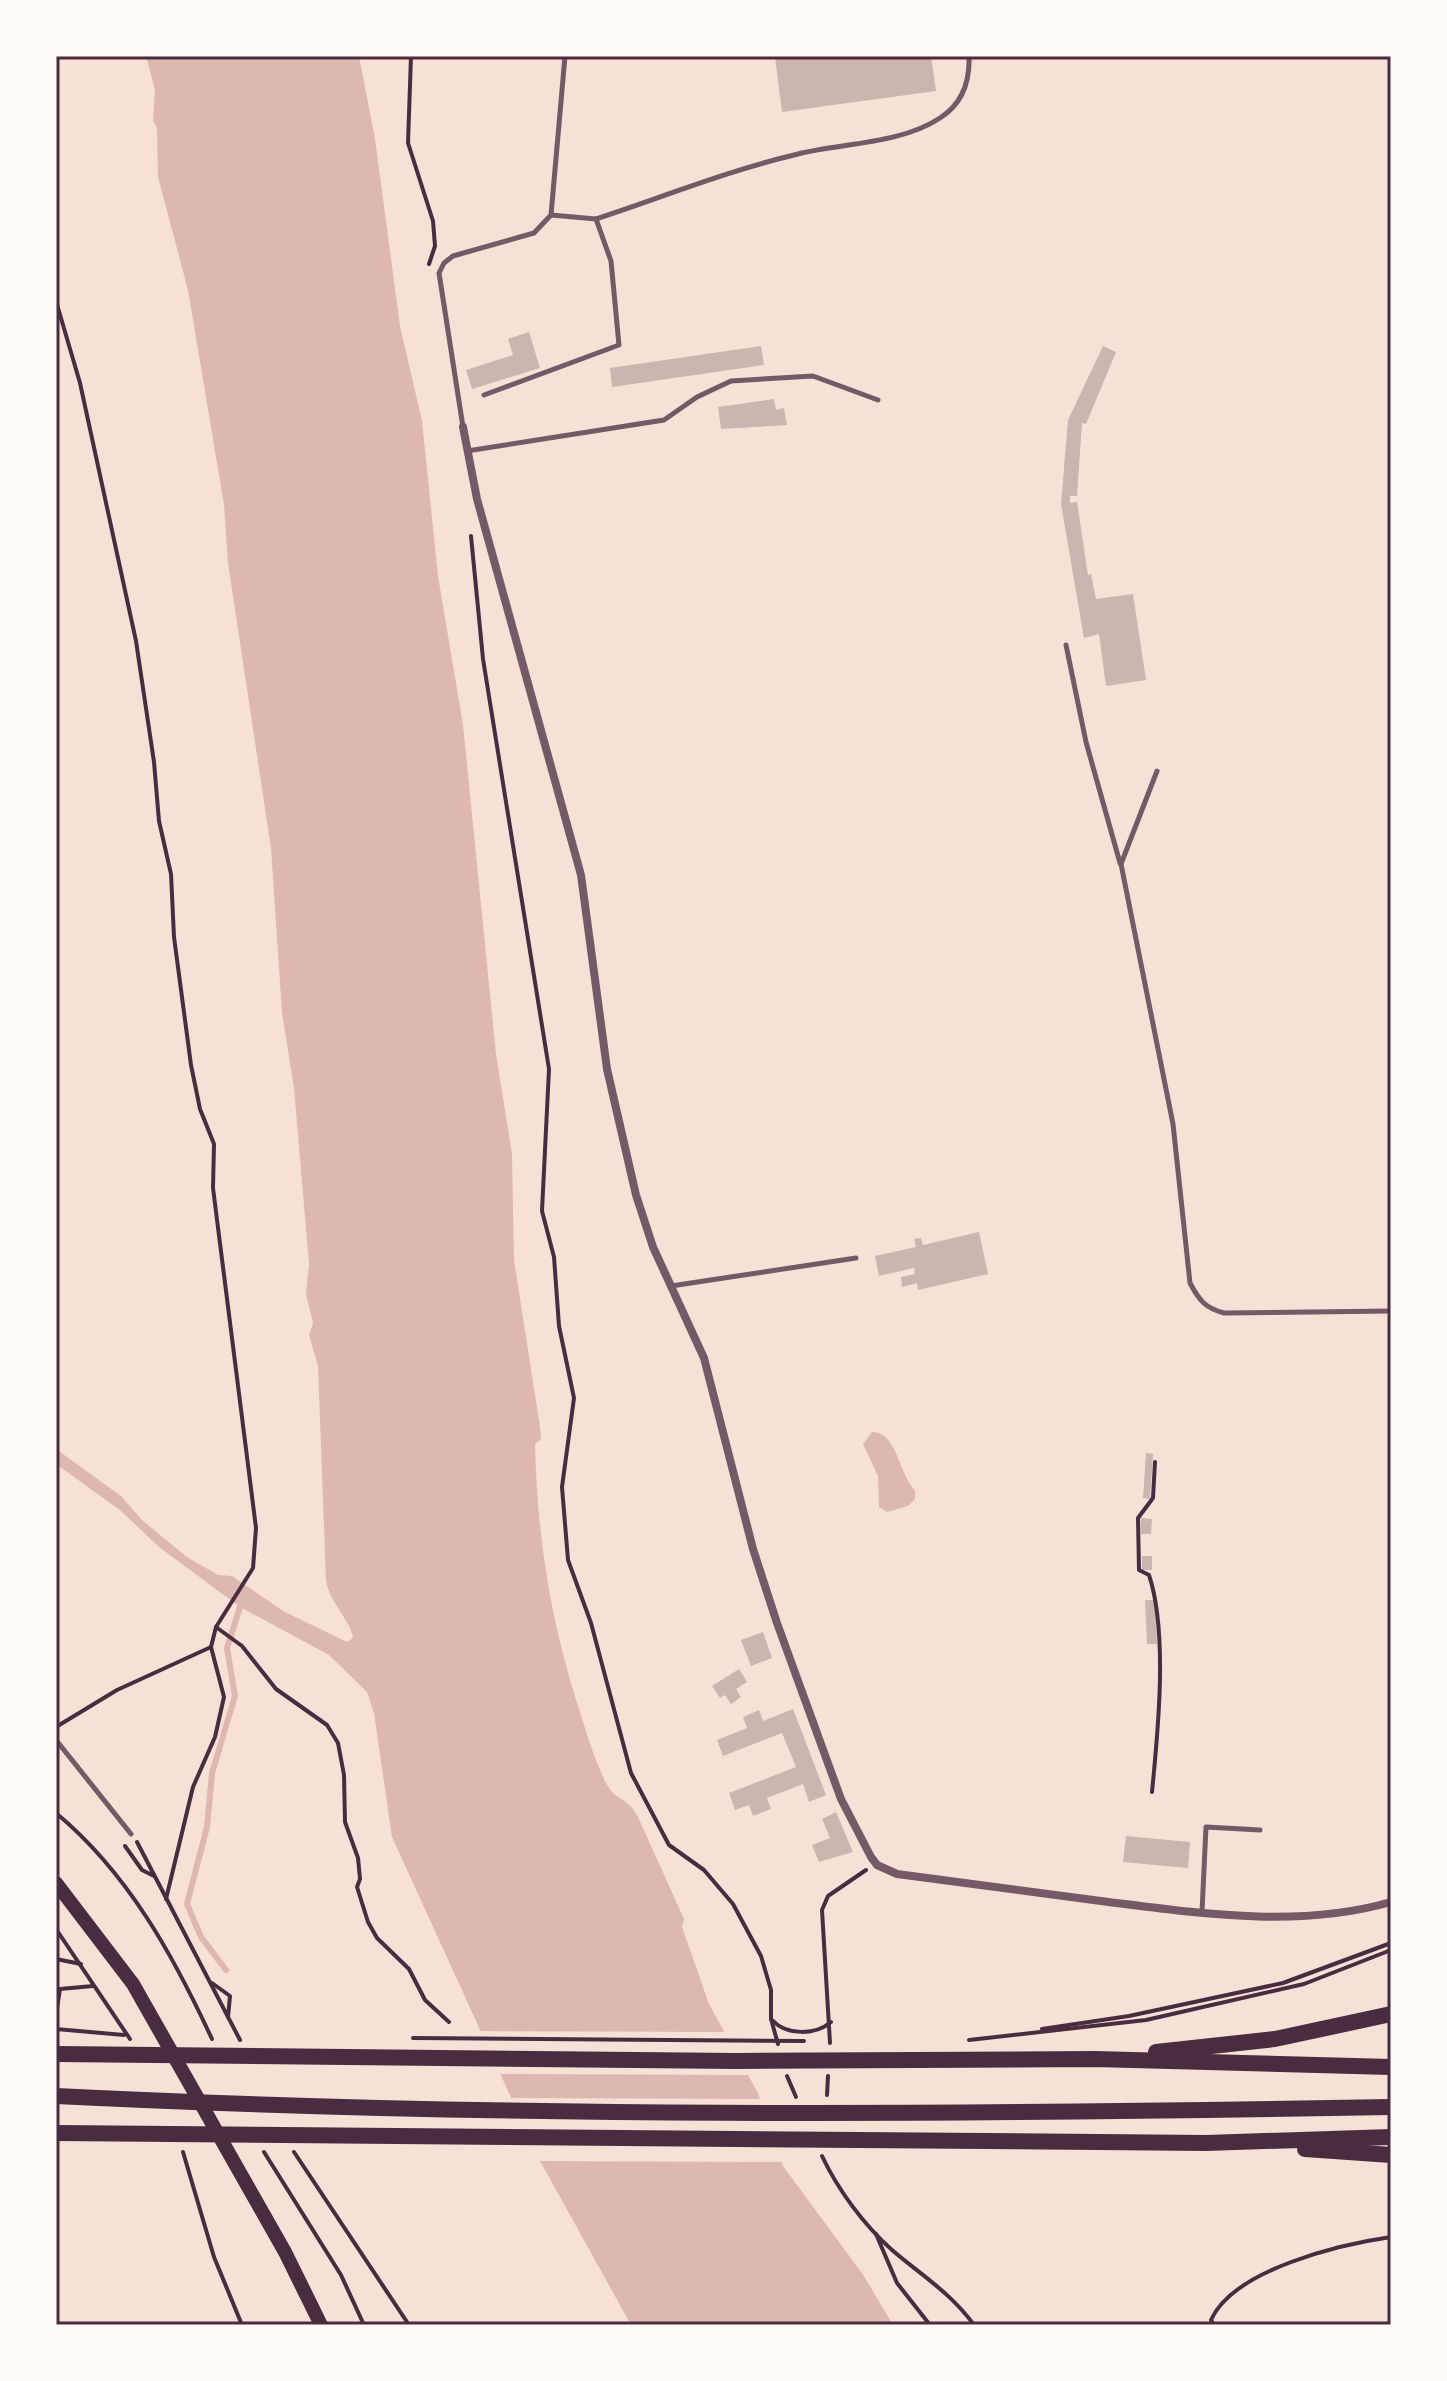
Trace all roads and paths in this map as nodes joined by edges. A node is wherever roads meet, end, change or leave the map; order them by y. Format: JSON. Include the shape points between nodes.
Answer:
{"nodes":[{"id":1,"x":411,"y":56,"type":"edge"},
{"id":2,"x":565,"y":56,"type":"edge"},
{"id":3,"x":969,"y":56,"type":"edge"},
{"id":4,"x":551,"y":215,"type":"junction"},
{"id":5,"x":596,"y":219,"type":"junction"},
{"id":6,"x":440,"y":284,"type":"junction"},
{"id":7,"x":56,"y":301,"type":"edge"},
{"id":8,"x":484,"y":395,"type":"dead end"},
{"id":9,"x":878,"y":400,"type":"dead end"},
{"id":10,"x":463,"y":427,"type":"joint"},
{"id":11,"x":467,"y":451,"type":"junction"},
{"id":12,"x":477,"y":499,"type":"junction"},
{"id":13,"x":1066,"y":645,"type":"dead end"},
{"id":14,"x":1157,"y":771,"type":"dead end"},
{"id":15,"x":1121,"y":864,"type":"junction"},
{"id":16,"x":856,"y":1258,"type":"dead end"},
{"id":17,"x":669,"y":1287,"type":"junction"},
{"id":18,"x":1391,"y":1311,"type":"edge"},
{"id":19,"x":1155,"y":1462,"type":"dead end"},
{"id":20,"x":216,"y":1627,"type":"junction"},
{"id":21,"x":211,"y":1647,"type":"junction"},
{"id":22,"x":56,"y":1727,"type":"edge"},
{"id":23,"x":56,"y":1740,"type":"edge"},
{"id":24,"x":1152,"y":1792,"type":"dead end"},
{"id":25,"x":57,"y":1815,"type":"edge"},
{"id":26,"x":1260,"y":1830,"type":"dead end"},
{"id":27,"x":131,"y":1834,"type":"joint"},
{"id":28,"x":877,"y":1865,"type":"junction"},
{"id":29,"x":56,"y":1883,"type":"edge"},
{"id":30,"x":130,"y":1891,"type":"dead end"},
{"id":31,"x":1391,"y":1902,"type":"edge"},
{"id":32,"x":1202,"y":1912,"type":"junction"},
{"id":33,"x":56,"y":1929,"type":"edge"},
{"id":34,"x":1391,"y":1943,"type":"edge"},
{"id":35,"x":1391,"y":1950,"type":"edge"},
{"id":36,"x":56,"y":1959,"type":"edge"},
{"id":37,"x":81,"y":1964,"type":"junction"},
{"id":38,"x":210,"y":1981,"type":"dead end"},
{"id":39,"x":1391,"y":2014,"type":"edge"},
{"id":40,"x":56,"y":2015,"type":"edge"},
{"id":41,"x":228,"y":2018,"type":"dead end"},
{"id":42,"x":771,"y":2019,"type":"junction"},
{"id":43,"x":449,"y":2022,"type":"dead end"},
{"id":44,"x":56,"y":2029,"type":"edge"},
{"id":45,"x":1020,"y":2034,"type":"junction"},
{"id":46,"x":141,"y":2035,"type":"dead end"},
{"id":47,"x":203,"y":2036,"type":"dead end"},
{"id":48,"x":218,"y":2036,"type":"dead end"},
{"id":49,"x":234,"y":2036,"type":"dead end"},
{"id":50,"x":249,"y":2036,"type":"dead end"},
{"id":51,"x":403,"y":2038,"type":"dead end"},
{"id":52,"x":958,"y":2040,"type":"dead end"},
{"id":53,"x":810,"y":2041,"type":"dead end"},
{"id":54,"x":825,"y":2041,"type":"dead end"},
{"id":55,"x":840,"y":2041,"type":"dead end"},
{"id":56,"x":779,"y":2049,"type":"dead end"},
{"id":57,"x":56,"y":2054,"type":"edge"},
{"id":58,"x":1095,"y":2059,"type":"junction"},
{"id":59,"x":784,"y":2065,"type":"dead end"},
{"id":60,"x":1391,"y":2067,"type":"edge"},
{"id":61,"x":56,"y":2096,"type":"edge"},
{"id":62,"x":800,"y":2107,"type":"dead end"},
{"id":63,"x":1391,"y":2107,"type":"edge"},
{"id":64,"x":56,"y":2133,"type":"edge"},
{"id":65,"x":1391,"y":2137,"type":"edge"},
{"id":66,"x":1206,"y":2143,"type":"junction"},
{"id":67,"x":819,"y":2148,"type":"dead end"},
{"id":68,"x":1391,"y":2155,"type":"edge"},
{"id":69,"x":875,"y":2232,"type":"junction"},
{"id":70,"x":1391,"y":2237,"type":"edge"},
{"id":71,"x":321,"y":2325,"type":"edge"},
{"id":72,"x":930,"y":2325,"type":"edge"},
{"id":73,"x":974,"y":2325,"type":"edge"},
{"id":74,"x":1214,"y":2325,"type":"edge"}],
"edges":[{"from":1,"to":6,"type":"path","via":[[408,143],[431,213],[435,246],[429,266]]},
{"from":2,"to":4,"type":"lane"},
{"from":3,"to":5,"type":"lane","via":[[970,75],[957,104],[938,120],[907,132],[796,154]]},
{"from":4,"to":5,"type":"lane"},
{"from":4,"to":6,"type":"lane","via":[[534,233],[453,256],[444,263]]},
{"from":5,"to":8,"type":"lane","via":[[611,261],[619,345]]},
{"from":6,"to":10,"type":"lane"},
{"from":7,"to":20,"type":"path","via":[[80,383],[136,641],[171,874],[191,1065],[214,1144],[213,1188],[256,1528],[252,1570]]},
{"from":9,"to":11,"type":"lane","via":[[813,376],[731,381],[664,420]]},
{"from":10,"to":11,"type":"street"},
{"from":11,"to":12,"type":"street"},
{"from":12,"to":17,"type":"street","via":[[581,875],[607,1069],[636,1195]]},
{"from":12,"to":42,"type":"path","via":[[471,527],[483,659],[549,1069],[542,1211],[554,1257],[559,1326],[574,1398],[562,1487],[568,1560],[591,1623],[631,1773],[669,1845],[704,1870],[733,1904],[761,1956],[771,1990]]},
{"from":13,"to":15,"type":"lane","via":[[1086,742]]},
{"from":14,"to":15,"type":"lane"},
{"from":15,"to":18,"type":"lane","via":[[1173,1124],[1190,1283],[1200,1301],[1224,1313]]},
{"from":16,"to":17,"type":"lane"},
{"from":17,"to":28,"type":"street","via":[[704,1358],[777,1623],[841,1799]]},
{"from":19,"to":24,"type":"path","via":[[1153,1498],[1138,1518],[1139,1570],[1149,1575],[1156,1596],[1159,1704]]},
{"from":20,"to":21,"type":"path"},
{"from":20,"to":43,"type":"path","via":[[242,1646],[276,1689],[333,1734],[344,1775],[345,1822],[358,1858],[357,1887],[368,1922],[409,1969],[425,2000]]},
{"from":21,"to":22,"type":"path","via":[[117,1690]]},
{"from":21,"to":27,"type":"path","via":[[224,1697],[215,1737],[193,1787],[166,1900]]},
{"from":23,"to":27,"type":"lane"},
{"from":25,"to":30,"type":"path","via":[[93,1844]]},
{"from":26,"to":32,"type":"lane","via":[[1206,1827]]},
{"from":28,"to":32,"type":"street","via":[[897,1874]]},
{"from":28,"to":42,"type":"path","via":[[828,1896],[822,1910],[831,2023],[822,2030],[792,2032]]},
{"from":29,"to":71,"type":"main road","via":[[133,1984]]},
{"from":31,"to":32,"type":"street","via":[[1296,1917]]},
{"from":33,"to":37,"type":"path"},
{"from":34,"to":45,"type":"path","via":[[1283,1983]]},
{"from":35,"to":45,"type":"path","via":[[1289,1987],[1146,2020]]},
{"from":36,"to":37,"type":"path"},
{"from":37,"to":40,"type":"path","via":[[93,1986],[60,1989]]},
{"from":38,"to":41,"type":"path","via":[[230,1996]]},
{"from":39,"to":58,"type":"highway","via":[[1275,2039]]},
{"from":42,"to":56,"type":"path"},
{"from":44,"to":46,"type":"path"},
{"from":45,"to":52,"type":"path"},
{"from":47,"to":48,"type":"path"},
{"from":49,"to":50,"type":"path"},
{"from":51,"to":53,"type":"path"},
{"from":54,"to":55,"type":"path"},
{"from":57,"to":58,"type":"highway"},
{"from":58,"to":60,"type":"highway"},
{"from":59,"to":62,"type":"path"},
{"from":61,"to":63,"type":"highway","via":[[295,2107],[750,2114]]},
{"from":64,"to":66,"type":"highway"},
{"from":65,"to":66,"type":"highway"},
{"from":66,"to":68,"type":"highway"},
{"from":67,"to":69,"type":"path","via":[[860,2217]]},
{"from":69,"to":72,"type":"path","via":[[897,2283]]},
{"from":69,"to":73,"type":"path","via":[[941,2287]]},
{"from":70,"to":74,"type":"path","via":[[1350,2243],[1276,2269],[1223,2302],[1211,2320]]}]}
